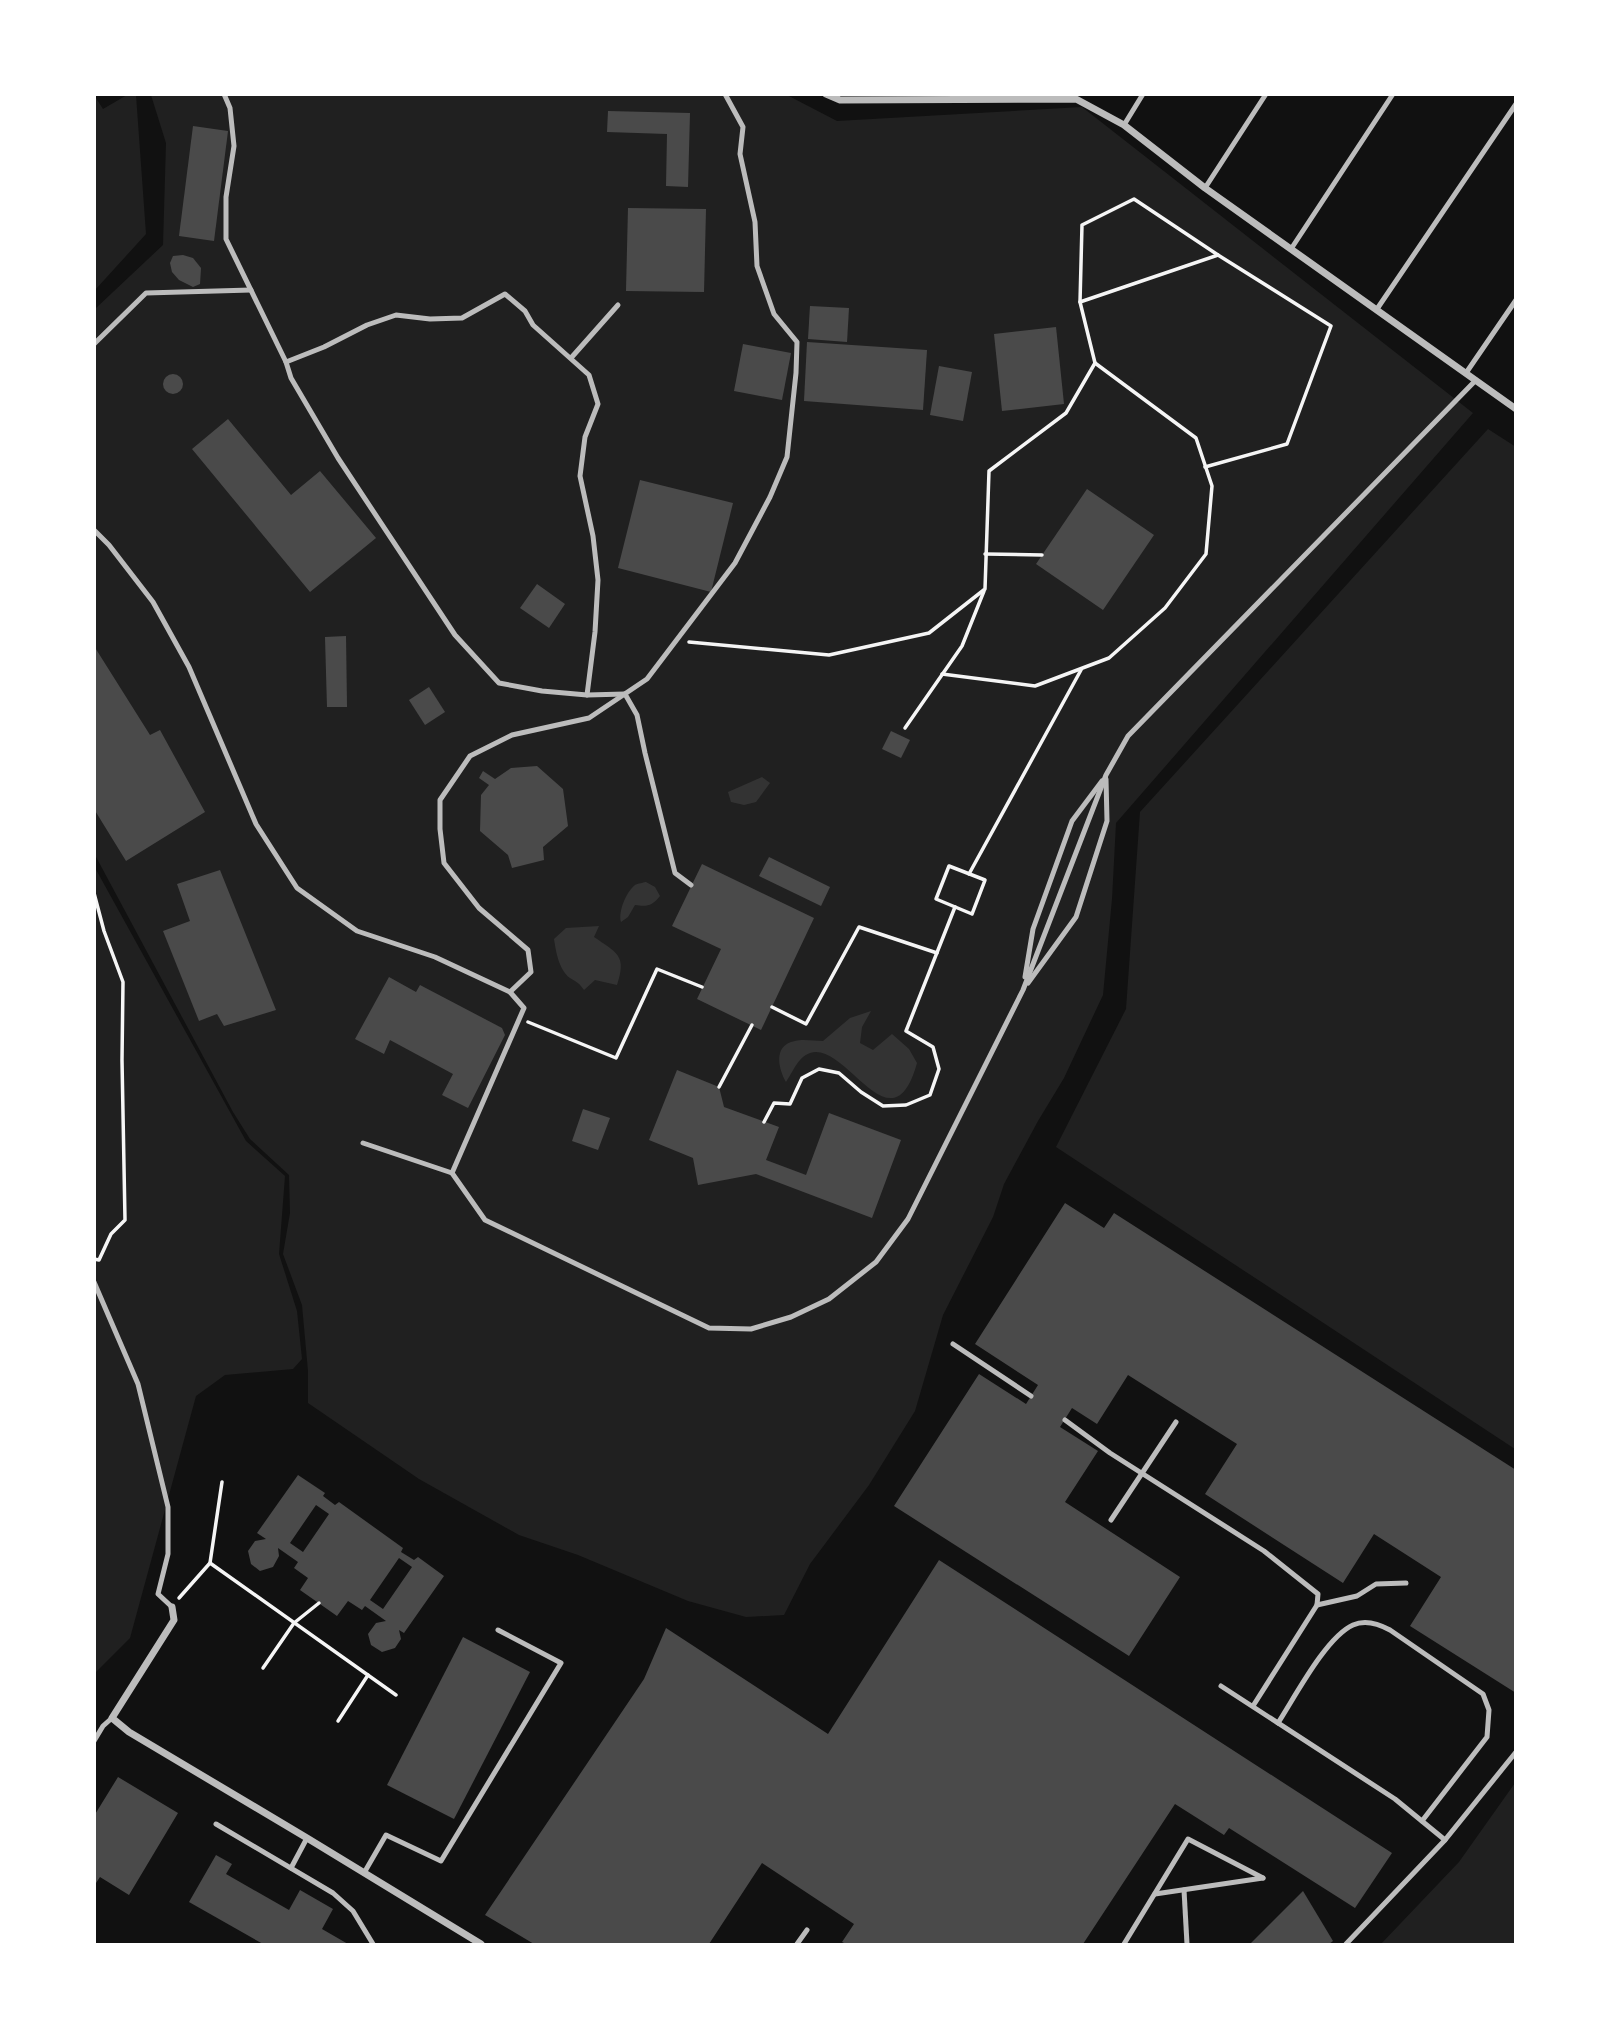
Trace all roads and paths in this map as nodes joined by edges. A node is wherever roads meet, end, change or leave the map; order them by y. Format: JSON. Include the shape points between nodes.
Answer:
{"nodes":[{"id":1,"x":224,"y":94,"type":"edge"},
{"id":2,"x":725,"y":94,"type":"edge"},
{"id":3,"x":826,"y":94,"type":"edge"},
{"id":4,"x":1143,"y":94,"type":"edge"},
{"id":5,"x":1266,"y":94,"type":"edge"},
{"id":6,"x":1393,"y":94,"type":"edge"},
{"id":7,"x":1516,"y":104,"type":"edge"},
{"id":8,"x":1124,"y":125,"type":"junction"},
{"id":9,"x":1205,"y":188,"type":"junction"},
{"id":10,"x":1291,"y":250,"type":"junction"},
{"id":11,"x":1218,"y":256,"type":"junction"},
{"id":12,"x":251,"y":290,"type":"junction"},
{"id":13,"x":1516,"y":300,"type":"edge"},
{"id":14,"x":1080,"y":302,"type":"junction"},
{"id":15,"x":618,"y":305,"type":"dead end"},
{"id":16,"x":1377,"y":309,"type":"junction"},
{"id":17,"x":94,"y":344,"type":"edge"},
{"id":18,"x":571,"y":358,"type":"junction"},
{"id":19,"x":286,"y":362,"type":"junction"},
{"id":20,"x":1095,"y":363,"type":"junction"},
{"id":21,"x":1466,"y":373,"type":"junction"},
{"id":22,"x":1476,"y":380,"type":"junction"},
{"id":23,"x":1516,"y":409,"type":"edge"},
{"id":24,"x":1205,"y":467,"type":"junction"},
{"id":25,"x":94,"y":530,"type":"edge"},
{"id":26,"x":985,"y":554,"type":"junction"},
{"id":27,"x":1042,"y":555,"type":"dead end"},
{"id":28,"x":985,"y":589,"type":"junction"},
{"id":29,"x":677,"y":640,"type":"junction"},
{"id":30,"x":1081,"y":668,"type":"junction"},
{"id":31,"x":942,"y":674,"type":"junction"},
{"id":32,"x":625,"y":694,"type":"junction"},
{"id":33,"x":587,"y":695,"type":"junction"},
{"id":34,"x":905,"y":728,"type":"dead end"},
{"id":35,"x":1106,"y":775,"type":"junction"},
{"id":36,"x":969,"y":874,"type":"junction"},
{"id":37,"x":691,"y":885,"type":"dead end"},
{"id":38,"x":94,"y":892,"type":"edge"},
{"id":39,"x":955,"y":907,"type":"junction"},
{"id":40,"x":937,"y":953,"type":"junction"},
{"id":41,"x":702,"y":987,"type":"dead end"},
{"id":42,"x":1023,"y":990,"type":"junction"},
{"id":43,"x":510,"y":992,"type":"junction"},
{"id":44,"x":772,"y":1007,"type":"dead end"},
{"id":45,"x":520,"y":1018,"type":"junction"},
{"id":46,"x":752,"y":1025,"type":"dead end"},
{"id":47,"x":719,"y":1087,"type":"dead end"},
{"id":48,"x":764,"y":1122,"type":"dead end"},
{"id":49,"x":363,"y":1143,"type":"dead end"},
{"id":50,"x":452,"y":1172,"type":"junction"},
{"id":51,"x":94,"y":1259,"type":"edge"},
{"id":52,"x":94,"y":1282,"type":"edge"},
{"id":53,"x":953,"y":1344,"type":"dead end"},
{"id":54,"x":1031,"y":1396,"type":"dead end"},
{"id":55,"x":1065,"y":1420,"type":"dead end"},
{"id":56,"x":1176,"y":1422,"type":"dead end"},
{"id":57,"x":1143,"y":1473,"type":"junction"},
{"id":58,"x":222,"y":1482,"type":"dead end"},
{"id":59,"x":1111,"y":1520,"type":"dead end"},
{"id":60,"x":211,"y":1563,"type":"junction"},
{"id":61,"x":1406,"y":1583,"type":"dead end"},
{"id":62,"x":318,"y":1603,"type":"dead end"},
{"id":63,"x":1317,"y":1605,"type":"junction"},
{"id":64,"x":172,"y":1607,"type":"junction"},
{"id":65,"x":295,"y":1623,"type":"junction"},
{"id":66,"x":498,"y":1630,"type":"dead end"},
{"id":67,"x":263,"y":1668,"type":"dead end"},
{"id":68,"x":368,"y":1675,"type":"junction"},
{"id":69,"x":1221,"y":1686,"type":"dead end"},
{"id":70,"x":396,"y":1695,"type":"dead end"},
{"id":71,"x":1253,"y":1706,"type":"junction"},
{"id":72,"x":112,"y":1718,"type":"junction"},
{"id":73,"x":338,"y":1721,"type":"dead end"},
{"id":74,"x":1278,"y":1723,"type":"junction"},
{"id":75,"x":94,"y":1741,"type":"edge"},
{"id":76,"x":1516,"y":1752,"type":"edge"},
{"id":77,"x":1422,"y":1821,"type":"junction"},
{"id":78,"x":216,"y":1824,"type":"dead end"},
{"id":79,"x":307,"y":1838,"type":"junction"},
{"id":80,"x":1445,"y":1840,"type":"junction"},
{"id":81,"x":291,"y":1868,"type":"junction"},
{"id":82,"x":364,"y":1873,"type":"junction"},
{"id":83,"x":1184,"y":1890,"type":"junction"},
{"id":84,"x":1155,"y":1894,"type":"junction"},
{"id":85,"x":807,"y":1930,"type":"dead end"},
{"id":86,"x":373,"y":1944,"type":"edge"},
{"id":87,"x":481,"y":1944,"type":"edge"},
{"id":88,"x":797,"y":1944,"type":"edge"},
{"id":89,"x":1124,"y":1944,"type":"edge"},
{"id":90,"x":1187,"y":1944,"type":"edge"},
{"id":91,"x":1346,"y":1944,"type":"edge"}],
"edges":[{"from":1,"to":12,"type":"lane","via":[[234,146],[226,197],[226,239]]},
{"from":2,"to":29,"type":"lane","via":[[743,127],[740,154],[755,222],[757,266],[774,314],[797,342],[796,373],[787,457],[770,497],[735,563]]},
{"from":3,"to":8,"type":"street","via":[[841,100],[1076,99]]},
{"from":4,"to":8,"type":"lane"},
{"from":5,"to":9,"type":"lane"},
{"from":6,"to":10,"type":"lane"},
{"from":7,"to":16,"type":"lane"},
{"from":8,"to":9,"type":"street"},
{"from":9,"to":10,"type":"street"},
{"from":10,"to":16,"type":"street"},
{"from":11,"to":14,"type":"path"},
{"from":11,"to":14,"type":"path","via":[[1134,200],[1082,225]]},
{"from":11,"to":24,"type":"path","via":[[1331,326],[1287,444]]},
{"from":12,"to":17,"type":"lane","via":[[146,293]]},
{"from":12,"to":19,"type":"lane"},
{"from":13,"to":21,"type":"lane"},
{"from":14,"to":20,"type":"path"},
{"from":15,"to":18,"type":"lane"},
{"from":16,"to":21,"type":"street"},
{"from":18,"to":19,"type":"lane","via":[[505,294],[462,318],[396,315]]},
{"from":18,"to":33,"type":"lane","via":[[589,376],[598,404],[585,437],[580,476],[598,580]]},
{"from":19,"to":33,"type":"lane","via":[[338,458],[455,635],[499,683]]},
{"from":20,"to":24,"type":"path","via":[[1196,438]]},
{"from":20,"to":26,"type":"path","via":[[1066,413],[989,471]]},
{"from":21,"to":22,"type":"street"},
{"from":22,"to":23,"type":"street"},
{"from":22,"to":35,"type":"lane","via":[[1128,736]]},
{"from":24,"to":30,"type":"path","via":[[1212,486],[1206,554],[1165,608],[1109,658]]},
{"from":25,"to":43,"type":"lane","via":[[153,602],[188,667],[256,824],[297,888],[357,931],[436,957]]},
{"from":26,"to":27,"type":"path"},
{"from":26,"to":28,"type":"path"},
{"from":28,"to":29,"type":"path","via":[[929,633],[829,655]]},
{"from":28,"to":31,"type":"path","via":[[962,646]]},
{"from":29,"to":32,"type":"lane","via":[[647,679]]},
{"from":30,"to":31,"type":"path","via":[[1035,686]]},
{"from":30,"to":36,"type":"path"},
{"from":31,"to":34,"type":"path"},
{"from":32,"to":33,"type":"lane"},
{"from":32,"to":37,"type":"lane","via":[[637,715],[675,873]]},
{"from":32,"to":43,"type":"lane","via":[[589,718],[512,735],[470,756],[440,800],[444,863],[479,908],[528,950],[531,972]]},
{"from":35,"to":42,"type":"lane"},
{"from":35,"to":42,"type":"lane","via":[[1072,821],[1032,929]]},
{"from":35,"to":42,"type":"lane","via":[[1107,821],[1076,917]]},
{"from":36,"to":39,"type":"path","via":[[985,880],[972,914]]},
{"from":36,"to":39,"type":"path","via":[[949,866],[936,899]]},
{"from":38,"to":51,"type":"path","via":[[123,982],[125,1220],[111,1234],[99,1260]]},
{"from":39,"to":40,"type":"path"},
{"from":40,"to":44,"type":"path","via":[[859,927],[806,1024]]},
{"from":40,"to":48,"type":"path","via":[[906,1031],[933,1047],[939,1069],[930,1094],[906,1105],[883,1106],[839,1073],[819,1069],[802,1078],[790,1104],[774,1103]]},
{"from":41,"to":45,"type":"path","via":[[657,969],[616,1058]]},
{"from":42,"to":50,"type":"lane","via":[[908,1219],[876,1262],[829,1299],[791,1317],[751,1329],[709,1328],[485,1220]]},
{"from":43,"to":45,"type":"lane","via":[[524,1008]]},
{"from":45,"to":50,"type":"lane"},
{"from":46,"to":47,"type":"path"},
{"from":49,"to":50,"type":"lane"},
{"from":52,"to":64,"type":"lane","via":[[138,1384],[168,1507],[168,1554],[158,1594]]},
{"from":53,"to":54,"type":"lane"},
{"from":55,"to":57,"type":"lane"},
{"from":56,"to":57,"type":"lane"},
{"from":57,"to":59,"type":"lane"},
{"from":57,"to":63,"type":"lane","via":[[1264,1551],[1318,1594]]},
{"from":58,"to":60,"type":"path"},
{"from":60,"to":64,"type":"path"},
{"from":60,"to":65,"type":"path"},
{"from":61,"to":63,"type":"lane","via":[[1376,1584],[1357,1596]]},
{"from":62,"to":65,"type":"path"},
{"from":63,"to":71,"type":"lane"},
{"from":64,"to":72,"type":"street","via":[[174,1620]]},
{"from":65,"to":67,"type":"path"},
{"from":65,"to":68,"type":"path"},
{"from":66,"to":82,"type":"lane","via":[[561,1663],[441,1861],[386,1835]]},
{"from":68,"to":70,"type":"path"},
{"from":68,"to":73,"type":"path"},
{"from":69,"to":71,"type":"lane"},
{"from":71,"to":74,"type":"lane"},
{"from":72,"to":75,"type":"lane"},
{"from":72,"to":79,"type":"street"},
{"from":74,"to":77,"type":"lane","via":[[1395,1798]]},
{"from":74,"to":77,"type":"lane","via":[[1339,1634],[1362,1622],[1390,1630],[1483,1694],[1489,1710],[1487,1737]]},
{"from":76,"to":80,"type":"lane"},
{"from":77,"to":80,"type":"lane"},
{"from":78,"to":81,"type":"lane"},
{"from":79,"to":81,"type":"lane"},
{"from":79,"to":82,"type":"street"},
{"from":80,"to":91,"type":"lane"},
{"from":81,"to":86,"type":"lane","via":[[353,1911]]},
{"from":82,"to":87,"type":"street"},
{"from":83,"to":84,"type":"lane"},
{"from":83,"to":84,"type":"lane","via":[[1263,1878],[1188,1839]]},
{"from":83,"to":90,"type":"lane"},
{"from":84,"to":89,"type":"lane"},
{"from":85,"to":88,"type":"lane"}]}
